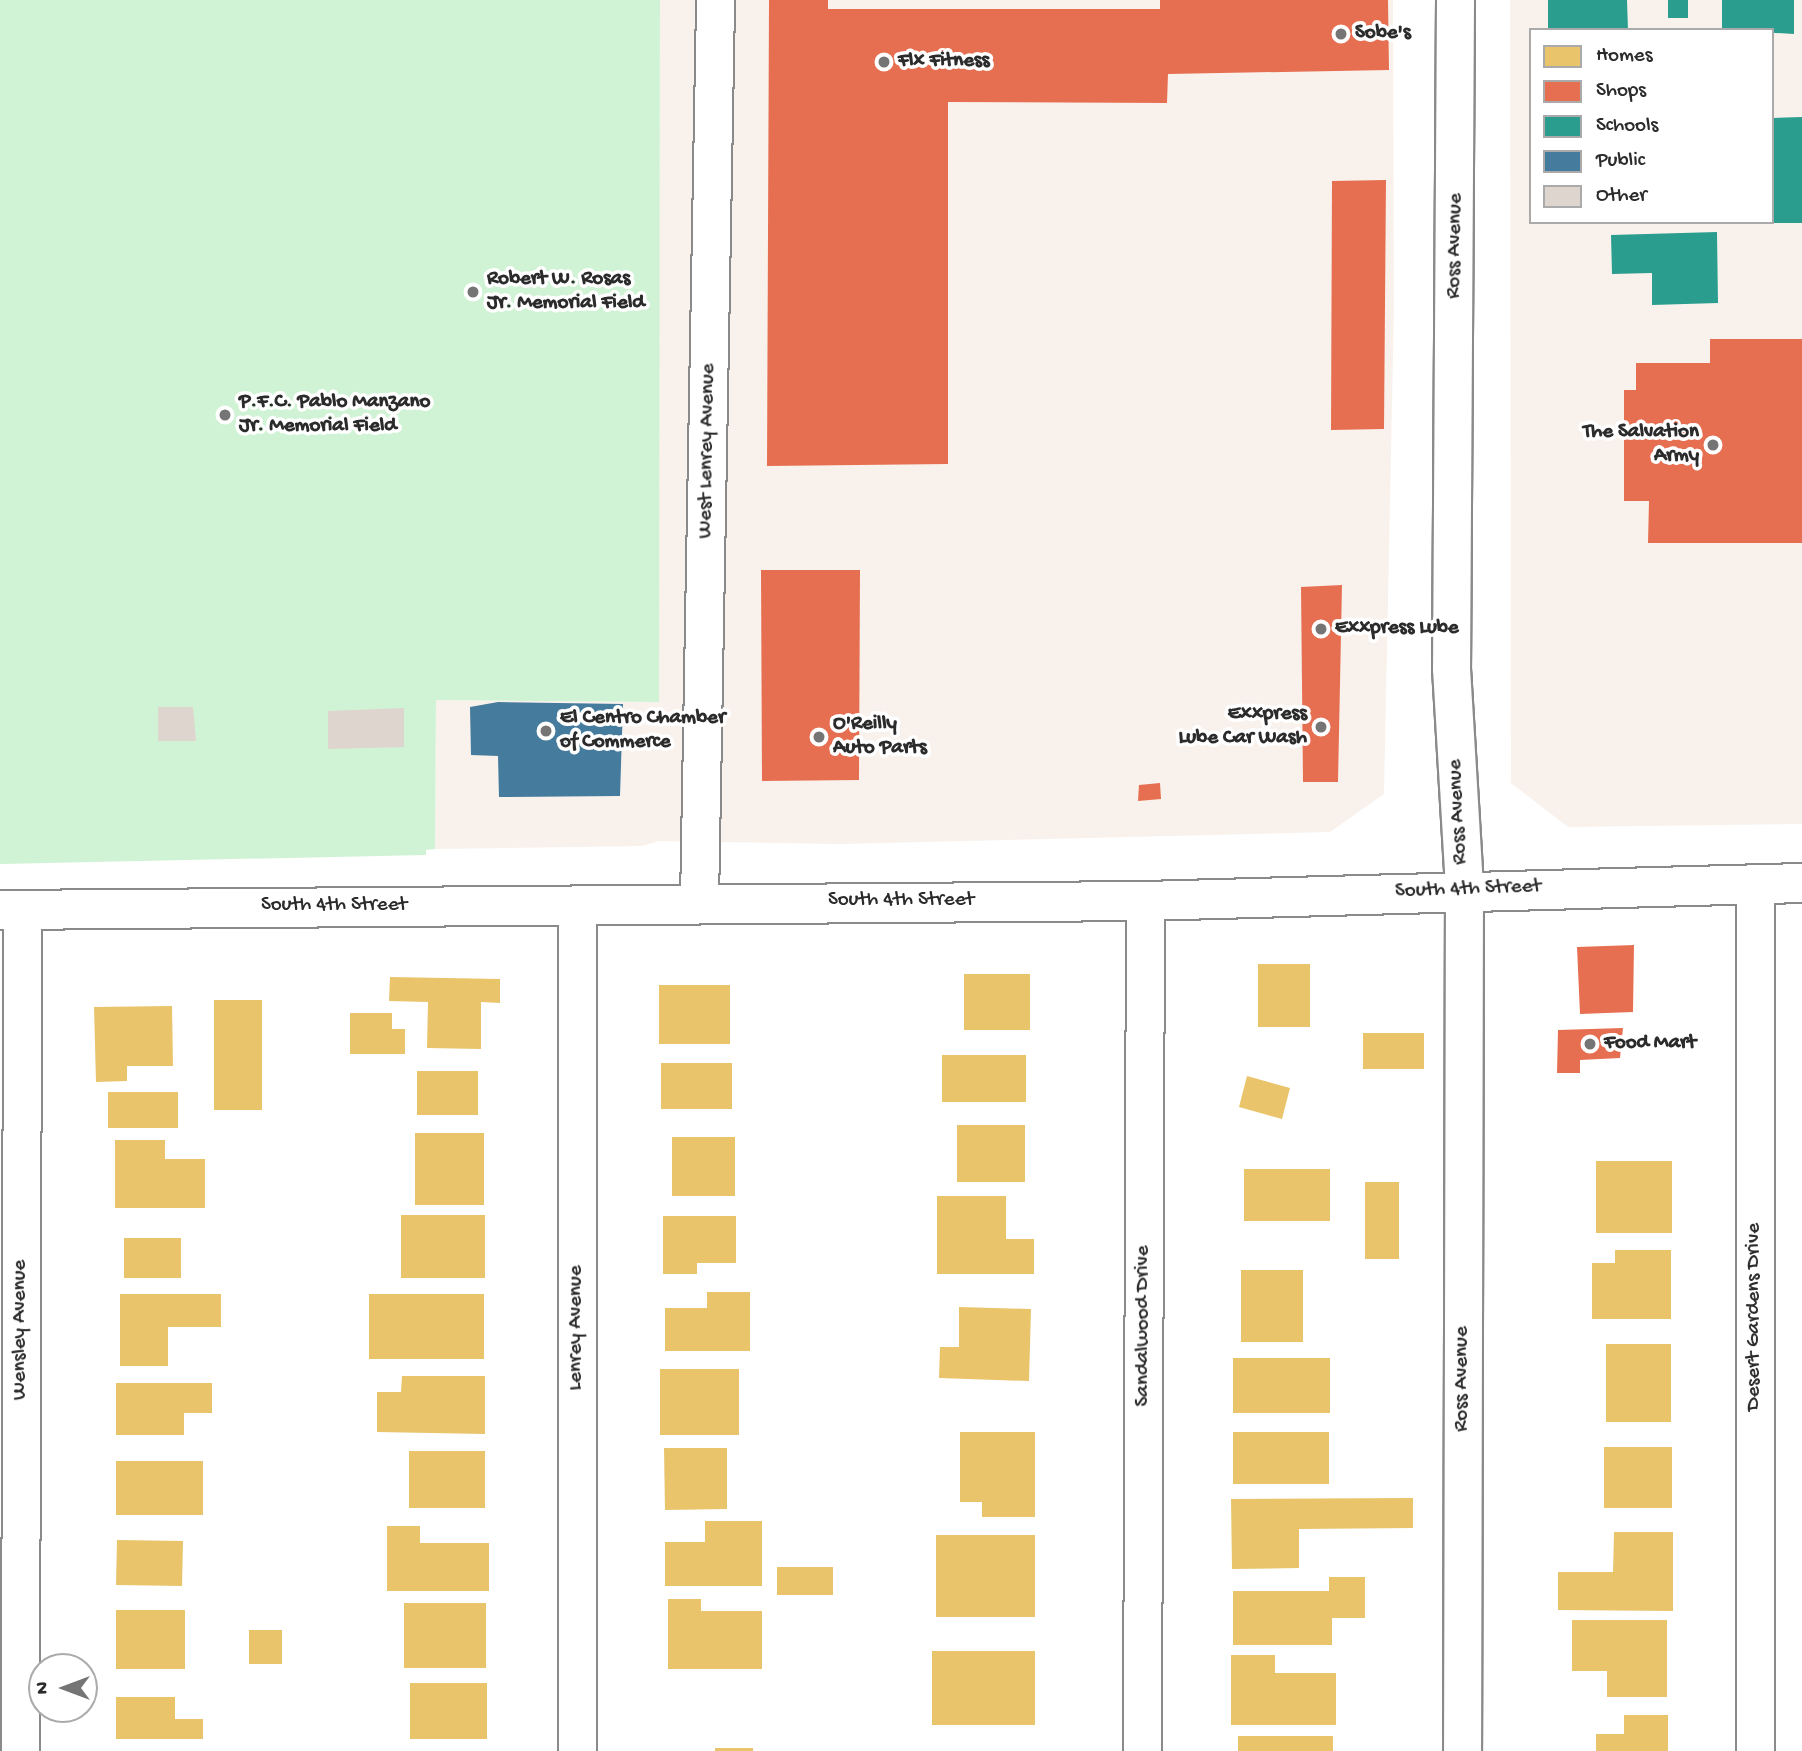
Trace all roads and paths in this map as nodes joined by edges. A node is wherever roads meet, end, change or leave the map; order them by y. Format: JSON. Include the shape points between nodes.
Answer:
{"nodes":[{"id":1,"x":715,"y":0,"type":"edge"},
{"id":2,"x":1455,"y":0,"type":"edge"},
{"id":3,"x":1802,"y":883,"type":"edge"},
{"id":4,"x":1755,"y":884,"type":"junction"},
{"id":5,"x":1464,"y":890,"type":"junction"},
{"id":6,"x":1145,"y":901,"type":"junction"},
{"id":7,"x":699,"y":902,"type":"junction"},
{"id":8,"x":577,"y":904,"type":"junction"},
{"id":9,"x":11,"y":910,"type":"edge"},
{"id":10,"x":20,"y":1751,"type":"edge"},
{"id":11,"x":577,"y":1751,"type":"edge"},
{"id":12,"x":1142,"y":1751,"type":"edge"},
{"id":13,"x":1462,"y":1751,"type":"edge"},
{"id":14,"x":1755,"y":1751,"type":"edge"}],
"edges":[{"from":1,"to":7,"type":"street","name":"West Lenrey Avenue"},
{"from":2,"to":5,"type":"street","name":"Ross Avenue","via":[[1451,668]]},
{"from":3,"to":4,"type":"main road","name":"South 4th Street"},
{"from":4,"to":5,"type":"main road","name":"South 4th Street"},
{"from":4,"to":14,"type":"street","name":"Desert Gardens Drive"},
{"from":5,"to":6,"type":"main road","name":"South 4th Street"},
{"from":5,"to":13,"type":"street","name":"Ross Avenue"},
{"from":6,"to":7,"type":"main road","name":"South 4th Street"},
{"from":6,"to":12,"type":"street","name":"Sandalwood Drive"},
{"from":7,"to":8,"type":"main road","name":"South 4th Street"},
{"from":8,"to":9,"type":"main road","name":"South 4th Street"},
{"from":8,"to":11,"type":"street","name":"Lenrey Avenue"},
{"from":9,"to":10,"type":"street","name":"Wensley Avenue"}]}
